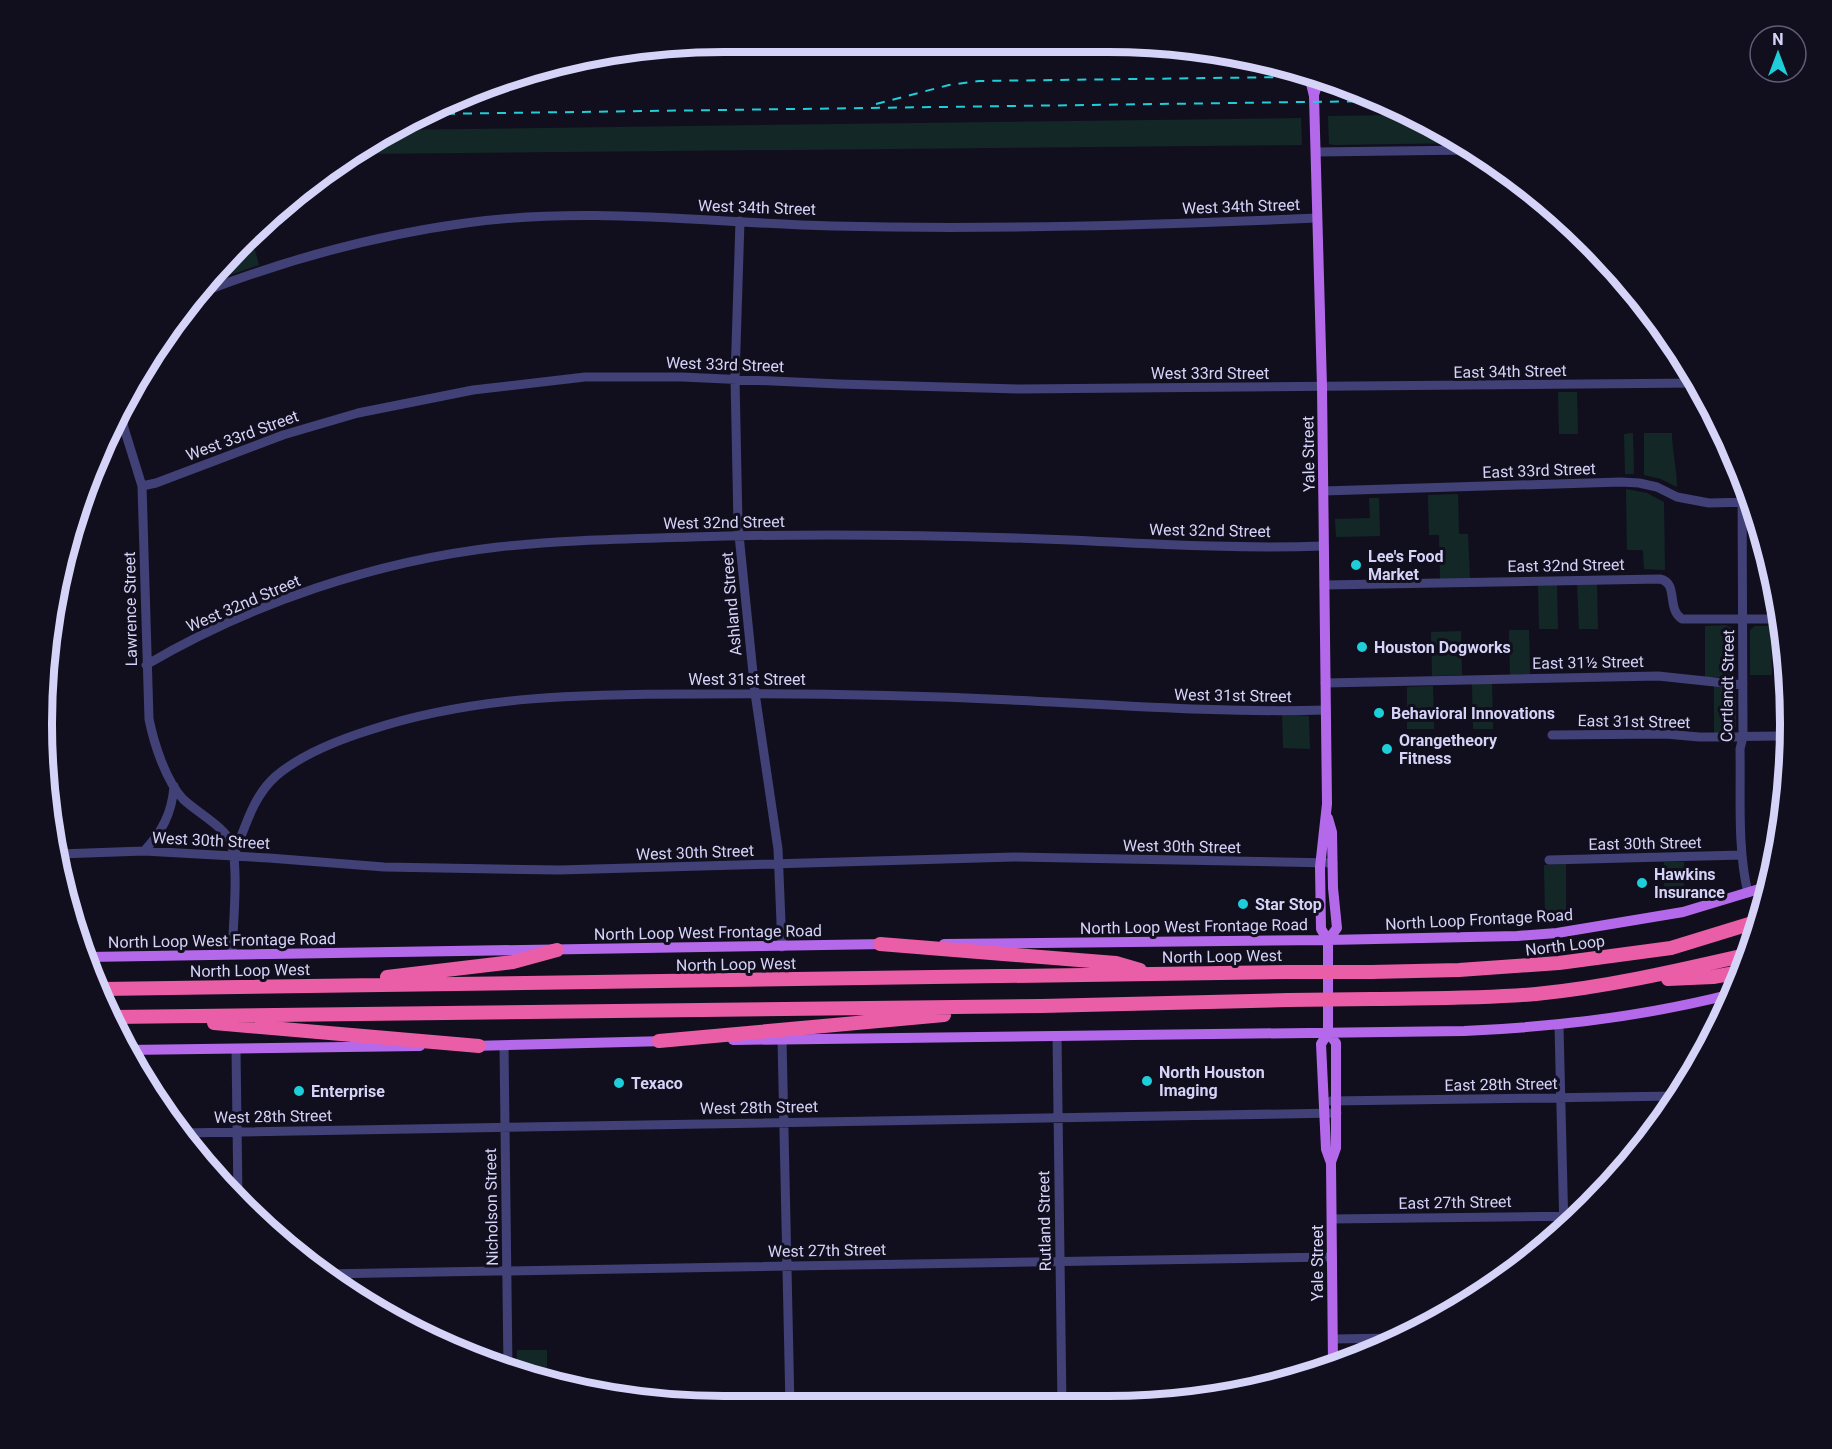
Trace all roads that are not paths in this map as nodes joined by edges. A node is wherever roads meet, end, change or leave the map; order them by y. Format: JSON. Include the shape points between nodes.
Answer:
{"nodes":[{"id":1,"x":1311,"y":84,"type":"edge"},
{"id":2,"x":1317,"y":86,"type":"edge"},
{"id":3,"x":1314,"y":96,"type":"junction"},
{"id":4,"x":1456,"y":150,"type":"edge"},
{"id":5,"x":1316,"y":152,"type":"junction"},
{"id":6,"x":1317,"y":218,"type":"junction"},
{"id":7,"x":740,"y":221,"type":"junction"},
{"id":8,"x":214,"y":288,"type":"edge"},
{"id":9,"x":735,"y":378,"type":"junction"},
{"id":10,"x":1685,"y":383,"type":"edge"},
{"id":11,"x":1322,"y":387,"type":"junction"},
{"id":12,"x":122,"y":427,"type":"edge"},
{"id":13,"x":142,"y":486,"type":"junction"},
{"id":14,"x":1323,"y":491,"type":"junction"},
{"id":15,"x":1742,"y":502,"type":"joint"},
{"id":16,"x":739,"y":535,"type":"junction"},
{"id":17,"x":1323,"y":546,"type":"junction"},
{"id":18,"x":1324,"y":585,"type":"junction"},
{"id":19,"x":1743,"y":619,"type":"junction"},
{"id":20,"x":1771,"y":619,"type":"edge"},
{"id":21,"x":146,"y":665,"type":"junction"},
{"id":22,"x":1325,"y":683,"type":"junction"},
{"id":23,"x":1743,"y":685,"type":"junction"},
{"id":24,"x":755,"y":693,"type":"junction"},
{"id":25,"x":1326,"y":710,"type":"junction"},
{"id":26,"x":1552,"y":735,"type":"dead end"},
{"id":27,"x":1779,"y":736,"type":"edge"},
{"id":28,"x":1743,"y":737,"type":"junction"},
{"id":29,"x":174,"y":786,"type":"junction"},
{"id":30,"x":1327,"y":813,"type":"junction"},
{"id":31,"x":144,"y":852,"type":"junction"},
{"id":32,"x":65,"y":854,"type":"edge"},
{"id":33,"x":1742,"y":855,"type":"junction"},
{"id":34,"x":233,"y":857,"type":"junction"},
{"id":35,"x":1549,"y":860,"type":"dead end"},
{"id":36,"x":779,"y":863,"type":"junction"},
{"id":37,"x":1321,"y":863,"type":"junction"},
{"id":38,"x":1333,"y":863,"type":"junction"},
{"id":39,"x":1759,"y":889,"type":"edge"},
{"id":40,"x":1748,"y":893,"type":"junction"},
{"id":41,"x":1751,"y":917,"type":"edge"},
{"id":42,"x":1749,"y":924,"type":"edge"},
{"id":43,"x":1328,"y":940,"type":"junction"},
{"id":44,"x":880,"y":944,"type":"junction"},
{"id":45,"x":782,"y":947,"type":"junction"},
{"id":46,"x":1671,"y":948,"type":"junction"},
{"id":47,"x":557,"y":950,"type":"junction"},
{"id":48,"x":232,"y":954,"type":"junction"},
{"id":49,"x":94,"y":957,"type":"edge"},
{"id":50,"x":1738,"y":957,"type":"edge"},
{"id":51,"x":1371,"y":972,"type":"joint"},
{"id":52,"x":1154,"y":974,"type":"junction"},
{"id":53,"x":1731,"y":974,"type":"edge"},
{"id":54,"x":1630,"y":981,"type":"junction"},
{"id":55,"x":314,"y":986,"type":"junction"},
{"id":56,"x":107,"y":989,"type":"edge"},
{"id":57,"x":1721,"y":997,"type":"edge"},
{"id":58,"x":1041,"y":1006,"type":"junction"},
{"id":59,"x":128,"y":1016,"type":"junction"},
{"id":60,"x":120,"y":1017,"type":"edge"},
{"id":61,"x":1559,"y":1026,"type":"junction"},
{"id":62,"x":1328,"y":1033,"type":"junction"},
{"id":63,"x":1057,"y":1036,"type":"junction"},
{"id":64,"x":782,"y":1039,"type":"junction"},
{"id":65,"x":659,"y":1041,"type":"junction"},
{"id":66,"x":479,"y":1046,"type":"junction"},
{"id":67,"x":504,"y":1046,"type":"junction"},
{"id":68,"x":236,"y":1048,"type":"junction"},
{"id":69,"x":137,"y":1050,"type":"edge"},
{"id":70,"x":1667,"y":1096,"type":"edge"},
{"id":71,"x":1561,"y":1098,"type":"junction"},
{"id":72,"x":1331,"y":1107,"type":"junction"},
{"id":73,"x":1057,"y":1117,"type":"junction"},
{"id":74,"x":784,"y":1121,"type":"junction"},
{"id":75,"x":505,"y":1126,"type":"junction"},
{"id":76,"x":237,"y":1131,"type":"junction"},
{"id":77,"x":190,"y":1133,"type":"edge"},
{"id":78,"x":238,"y":1188,"type":"edge"},
{"id":79,"x":1563,"y":1216,"type":"joint"},
{"id":80,"x":1332,"y":1219,"type":"junction"},
{"id":81,"x":1332,"y":1257,"type":"junction"},
{"id":82,"x":1059,"y":1261,"type":"junction"},
{"id":83,"x":786,"y":1266,"type":"junction"},
{"id":84,"x":507,"y":1270,"type":"junction"},
{"id":85,"x":338,"y":1274,"type":"edge"},
{"id":86,"x":1380,"y":1338,"type":"edge"},
{"id":87,"x":1333,"y":1339,"type":"junction"},
{"id":88,"x":1333,"y":1357,"type":"edge"},
{"id":89,"x":508,"y":1361,"type":"edge"},
{"id":90,"x":790,"y":1396,"type":"edge"},
{"id":91,"x":1062,"y":1396,"type":"edge"}],
"edges":[{"from":1,"to":3,"type":"main road","name":"Yale Street"},
{"from":2,"to":3,"type":"main road","name":"Yale Street"},
{"from":3,"to":5,"type":"main road","name":"Yale Street"},
{"from":4,"to":5,"type":"street"},
{"from":5,"to":6,"type":"main road","name":"Yale Street"},
{"from":6,"to":7,"type":"street","name":"West 34th Street","via":[[1019,227],[831,226]]},
{"from":6,"to":11,"type":"main road","name":"Yale Street"},
{"from":7,"to":8,"type":"street","name":"West 34th Street","via":[[589,216],[468,223],[315,255]]},
{"from":7,"to":9,"type":"street","name":"Ashland Street"},
{"from":9,"to":11,"type":"street","name":"West 33rd Street","via":[[998,389]]},
{"from":9,"to":13,"type":"street","name":"West 33rd Street","via":[[585,377],[442,394],[319,424]]},
{"from":9,"to":16,"type":"street","name":"Ashland Street"},
{"from":10,"to":11,"type":"street","name":"East 34th Street"},
{"from":11,"to":14,"type":"main road","name":"Yale Street"},
{"from":12,"to":13,"type":"street","name":"Lawrence Street"},
{"from":13,"to":21,"type":"street","name":"Lawrence Street"},
{"from":14,"to":15,"type":"street","name":"East 33rd Street","via":[[1621,482],[1657,487],[1677,497],[1709,503]]},
{"from":14,"to":17,"type":"main road","name":"Yale Street"},
{"from":15,"to":19,"type":"street","name":"Cortlandt Street"},
{"from":16,"to":17,"type":"street","name":"West 32nd Street"},
{"from":16,"to":21,"type":"street","name":"West 32nd Street","via":[[536,544],[418,561],[286,599]]},
{"from":16,"to":24,"type":"street","name":"Ashland Street"},
{"from":17,"to":18,"type":"main road","name":"Yale Street"},
{"from":18,"to":19,"type":"street","name":"East 32nd Street","via":[[1660,579],[1670,585],[1673,609],[1685,620]]},
{"from":18,"to":22,"type":"main road","name":"Yale Street"},
{"from":19,"to":20,"type":"street","name":"East 32nd Street"},
{"from":19,"to":23,"type":"street","name":"Cortlandt Street"},
{"from":21,"to":29,"type":"street","name":"Lawrence Street","via":[[153,738]]},
{"from":22,"to":23,"type":"street","name":"East 31½ Street","via":[[1658,676]]},
{"from":22,"to":25,"type":"main road","name":"Yale Street"},
{"from":23,"to":28,"type":"street","name":"Cortlandt Street"},
{"from":24,"to":25,"type":"street","name":"West 31st Street","via":[[1178,709]]},
{"from":24,"to":34,"type":"street","name":"West 31st Street","via":[[544,697],[468,706],[385,725],[323,748],[275,777],[258,797]]},
{"from":24,"to":36,"type":"street","name":"Ashland Street"},
{"from":25,"to":30,"type":"main road","name":"Yale Street"},
{"from":26,"to":28,"type":"street","name":"East 31st Street"},
{"from":27,"to":28,"type":"street","name":"East 31st Street"},
{"from":28,"to":33,"type":"street","name":"Cortlandt Street"},
{"from":29,"to":31,"type":"street","via":[[167,819]]},
{"from":29,"to":34,"type":"street","name":"Lawrence Street","via":[[225,834]]},
{"from":30,"to":37,"type":"main road","name":"Yale Street"},
{"from":30,"to":38,"type":"main road","name":"Yale Street"},
{"from":31,"to":32,"type":"street","name":"West 30th Street"},
{"from":31,"to":34,"type":"street","name":"West 30th Street"},
{"from":33,"to":35,"type":"street","name":"East 30th Street"},
{"from":33,"to":40,"type":"street","name":"Cortlandt Street"},
{"from":34,"to":36,"type":"street","name":"West 30th Street","via":[[384,867],[559,870]]},
{"from":34,"to":48,"type":"street","name":"Lawrence Street"},
{"from":36,"to":37,"type":"street","name":"West 30th Street","via":[[1023,857]]},
{"from":36,"to":45,"type":"street","name":"Ashland Street"},
{"from":37,"to":38,"type":"street","name":"West 30th Street"},
{"from":37,"to":43,"type":"main road","name":"Yale Street","via":[[1321,929]]},
{"from":38,"to":43,"type":"main road","name":"Yale Street","via":[[1337,928]]},
{"from":39,"to":40,"type":"main road","name":"North Loop Frontage Road"},
{"from":40,"to":43,"type":"main road","name":"North Loop Frontage Road","via":[[1683,912],[1557,933]]},
{"from":41,"to":46,"type":"highway"},
{"from":42,"to":46,"type":"highway","name":"North Loop"},
{"from":43,"to":44,"type":"main road","name":"North Loop West Frontage Road"},
{"from":43,"to":62,"type":"main road","name":"Yale Street"},
{"from":44,"to":45,"type":"main road","name":"North Loop West Frontage Road"},
{"from":44,"to":52,"type":"highway","via":[[1116,963]]},
{"from":45,"to":47,"type":"main road","name":"North Loop West Frontage Road"},
{"from":46,"to":51,"type":"highway","name":"North Loop","via":[[1509,968]]},
{"from":47,"to":48,"type":"main road","name":"North Loop West Frontage Road"},
{"from":47,"to":55,"type":"highway","via":[[513,962]]},
{"from":48,"to":49,"type":"main road","name":"North Loop West Frontage Road"},
{"from":50,"to":54,"type":"highway"},
{"from":51,"to":52,"type":"highway","name":"North Loop West","bridge":true},
{"from":52,"to":55,"type":"highway","name":"North Loop West"},
{"from":53,"to":54,"type":"highway"},
{"from":54,"to":58,"type":"highway","bridge":true,"via":[[1468,998]]},
{"from":55,"to":56,"type":"highway","name":"North Loop West"},
{"from":57,"to":61,"type":"main road","via":[[1661,1011]]},
{"from":58,"to":59,"type":"highway"},
{"from":58,"to":65,"type":"highway"},
{"from":59,"to":60,"type":"highway"},
{"from":59,"to":66,"type":"highway"},
{"from":61,"to":62,"type":"main road"},
{"from":61,"to":71,"type":"street"},
{"from":62,"to":63,"type":"main road"},
{"from":62,"to":72,"type":"main road","name":"Yale Street","via":[[1321,1044]]},
{"from":63,"to":64,"type":"main road"},
{"from":63,"to":73,"type":"street","name":"Rutland Street"},
{"from":64,"to":65,"type":"main road"},
{"from":64,"to":74,"type":"street"},
{"from":65,"to":67,"type":"main road"},
{"from":66,"to":67,"type":"main road"},
{"from":66,"to":68,"type":"main road"},
{"from":67,"to":75,"type":"street","name":"Nicholson Street"},
{"from":68,"to":69,"type":"main road"},
{"from":68,"to":76,"type":"street"},
{"from":70,"to":71,"type":"street","name":"East 28th Street"},
{"from":71,"to":72,"type":"street","name":"East 28th Street"},
{"from":71,"to":79,"type":"street"},
{"from":72,"to":73,"type":"street","name":"West 28th Street"},
{"from":72,"to":80,"type":"main road","name":"Yale Street","via":[[1326,1149],[1331,1163]]},
{"from":73,"to":74,"type":"street","name":"West 28th Street"},
{"from":73,"to":82,"type":"street","name":"Rutland Street"},
{"from":74,"to":75,"type":"street","name":"West 28th Street"},
{"from":74,"to":83,"type":"street"},
{"from":75,"to":76,"type":"street","name":"West 28th Street"},
{"from":75,"to":84,"type":"street","name":"Nicholson Street"},
{"from":76,"to":77,"type":"street","name":"West 28th Street"},
{"from":76,"to":78,"type":"street"},
{"from":79,"to":80,"type":"street","name":"East 27th Street"},
{"from":80,"to":81,"type":"main road","name":"Yale Street"},
{"from":81,"to":82,"type":"street","name":"West 27th Street"},
{"from":81,"to":87,"type":"main road","name":"Yale Street"},
{"from":82,"to":83,"type":"street","name":"West 27th Street"},
{"from":82,"to":91,"type":"street","name":"Rutland Street"},
{"from":83,"to":84,"type":"street","name":"West 27th Street"},
{"from":83,"to":90,"type":"street"},
{"from":84,"to":85,"type":"street","name":"West 27th Street"},
{"from":84,"to":89,"type":"street","name":"Nicholson Street"},
{"from":86,"to":87,"type":"street"},
{"from":87,"to":88,"type":"main road","name":"Yale Street"}]}
